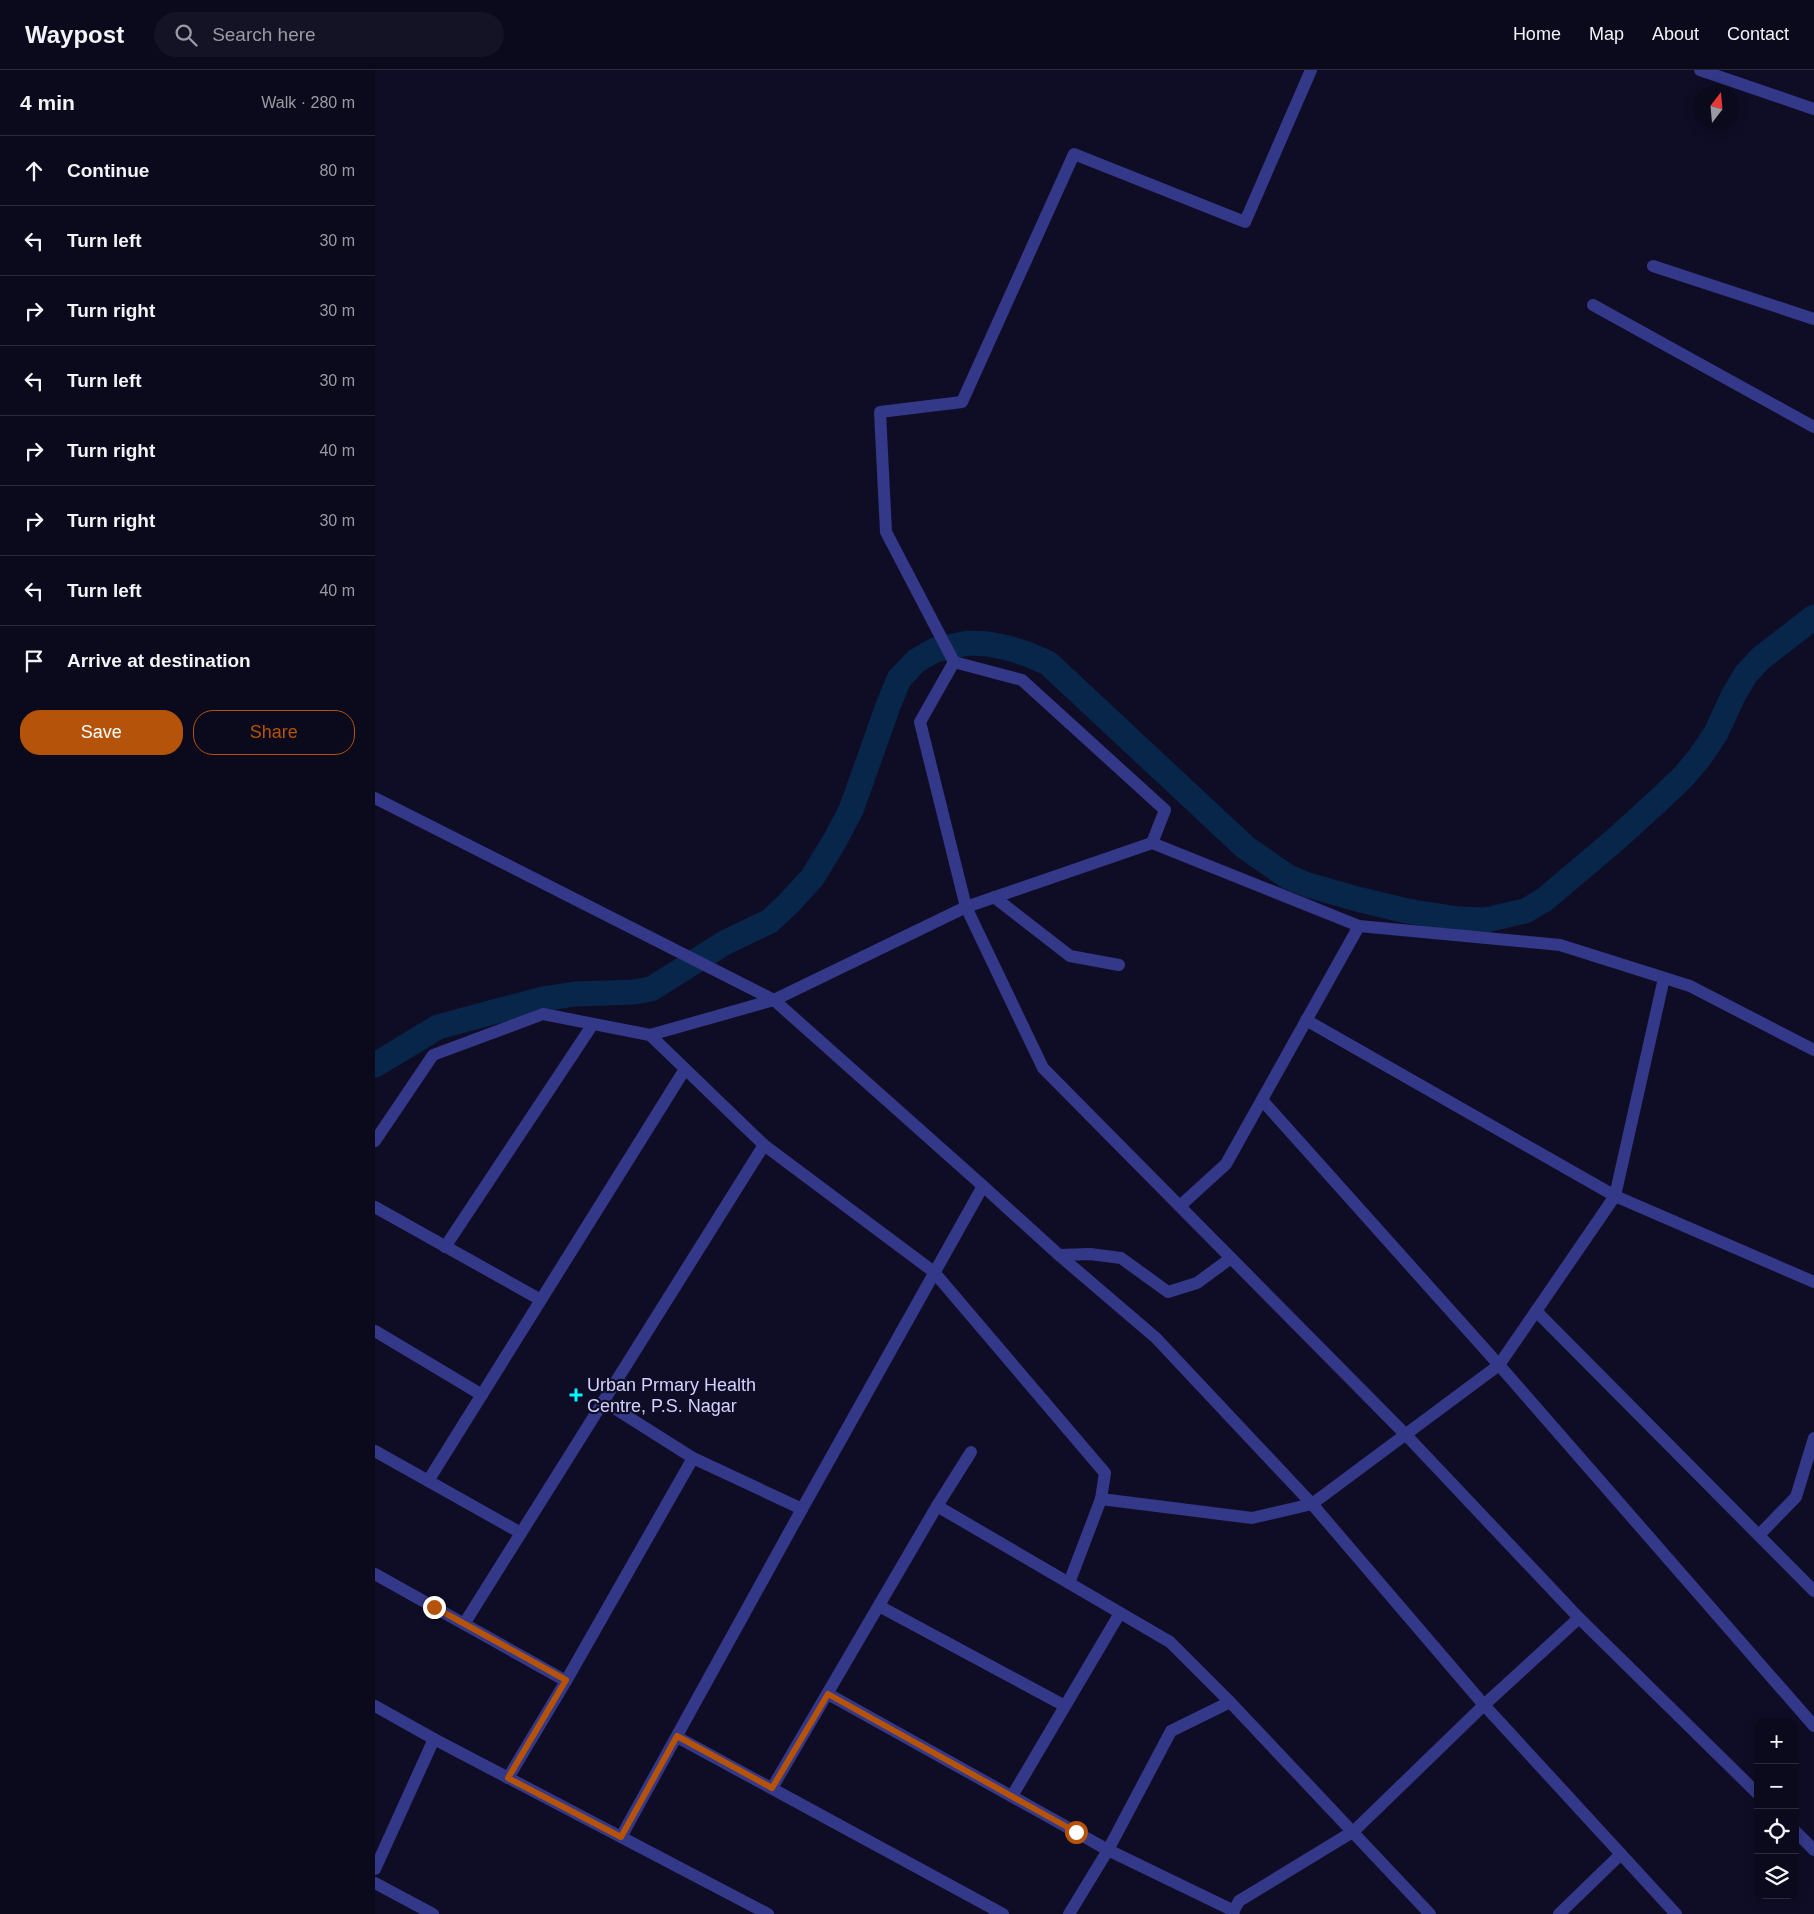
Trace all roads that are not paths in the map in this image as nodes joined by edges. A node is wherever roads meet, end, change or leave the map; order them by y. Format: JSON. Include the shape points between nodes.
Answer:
{"nodes":[{"id":1,"x":1311,"y":70,"type":"edge"},
{"id":2,"x":1700,"y":70,"type":"edge"},
{"id":3,"x":1814,"y":108,"type":"edge"},
{"id":4,"x":1653,"y":266,"type":"dead end"},
{"id":5,"x":1593,"y":305,"type":"dead end"},
{"id":6,"x":1814,"y":319,"type":"edge"},
{"id":7,"x":1814,"y":427,"type":"edge"},
{"id":8,"x":954,"y":661,"type":"junction"},
{"id":9,"x":375,"y":798,"type":"edge"},
{"id":10,"x":1152,"y":843,"type":"junction"},
{"id":11,"x":994,"y":898,"type":"junction"},
{"id":12,"x":967,"y":907,"type":"junction"},
{"id":13,"x":1359,"y":926,"type":"junction"},
{"id":14,"x":1119,"y":965,"type":"dead end"},
{"id":15,"x":1665,"y":978,"type":"junction"},
{"id":16,"x":773,"y":1000,"type":"junction"},
{"id":17,"x":1306,"y":1020,"type":"junction"},
{"id":18,"x":593,"y":1024,"type":"junction"},
{"id":19,"x":650,"y":1035,"type":"junction"},
{"id":20,"x":1814,"y":1050,"type":"edge"},
{"id":21,"x":685,"y":1069,"type":"junction"},
{"id":22,"x":1262,"y":1100,"type":"junction"},
{"id":23,"x":375,"y":1141,"type":"edge"},
{"id":24,"x":764,"y":1145,"type":"junction"},
{"id":25,"x":983,"y":1186,"type":"junction"},
{"id":26,"x":1615,"y":1196,"type":"junction"},
{"id":27,"x":1180,"y":1206,"type":"junction"},
{"id":28,"x":375,"y":1208,"type":"edge"},
{"id":29,"x":445,"y":1247,"type":"junction"},
{"id":30,"x":1059,"y":1255,"type":"junction"},
{"id":31,"x":1231,"y":1258,"type":"junction"},
{"id":32,"x":934,"y":1272,"type":"junction"},
{"id":33,"x":1814,"y":1282,"type":"edge"},
{"id":34,"x":541,"y":1300,"type":"junction"},
{"id":35,"x":1536,"y":1311,"type":"junction"},
{"id":36,"x":375,"y":1331,"type":"edge"},
{"id":37,"x":1499,"y":1365,"type":"junction"},
{"id":38,"x":482,"y":1395,"type":"junction"},
{"id":39,"x":603,"y":1401,"type":"junction"},
{"id":40,"x":1407,"y":1436,"type":"junction"},
{"id":41,"x":1814,"y":1438,"type":"edge"},
{"id":42,"x":375,"y":1451,"type":"edge"},
{"id":43,"x":971,"y":1452,"type":"dead end"},
{"id":44,"x":693,"y":1458,"type":"junction"},
{"id":45,"x":428,"y":1481,"type":"junction"},
{"id":46,"x":1101,"y":1499,"type":"junction"},
{"id":47,"x":1313,"y":1504,"type":"junction"},
{"id":48,"x":937,"y":1506,"type":"junction"},
{"id":49,"x":801,"y":1509,"type":"junction"},
{"id":50,"x":521,"y":1533,"type":"junction"},
{"id":51,"x":1759,"y":1536,"type":"junction"},
{"id":52,"x":375,"y":1574,"type":"edge"},
{"id":53,"x":1069,"y":1583,"type":"junction"},
{"id":54,"x":1814,"y":1591,"type":"edge"},
{"id":55,"x":879,"y":1606,"type":"junction"},
{"id":56,"x":1120,"y":1613,"type":"junction"},
{"id":57,"x":1579,"y":1618,"type":"junction"},
{"id":58,"x":464,"y":1624,"type":"junction"},
{"id":59,"x":566,"y":1680,"type":"junction"},
{"id":60,"x":828,"y":1694,"type":"junction"},
{"id":61,"x":1230,"y":1702,"type":"junction"},
{"id":62,"x":1485,"y":1705,"type":"junction"},
{"id":63,"x":375,"y":1706,"type":"edge"},
{"id":64,"x":1065,"y":1706,"type":"junction"},
{"id":65,"x":1814,"y":1726,"type":"edge"},
{"id":66,"x":677,"y":1736,"type":"junction"},
{"id":67,"x":433,"y":1739,"type":"junction"},
{"id":68,"x":508,"y":1778,"type":"junction"},
{"id":69,"x":772,"y":1788,"type":"junction"},
{"id":70,"x":1754,"y":1790,"type":"edge"},
{"id":71,"x":1012,"y":1796,"type":"junction"},
{"id":72,"x":1351,"y":1831,"type":"junction"},
{"id":73,"x":1799,"y":1835,"type":"edge"},
{"id":74,"x":621,"y":1837,"type":"junction"},
{"id":75,"x":1108,"y":1850,"type":"junction"},
{"id":76,"x":1814,"y":1850,"type":"edge"},
{"id":77,"x":1621,"y":1854,"type":"junction"},
{"id":78,"x":375,"y":1869,"type":"edge"},
{"id":79,"x":375,"y":1883,"type":"edge"},
{"id":80,"x":1233,"y":1912,"type":"edge"},
{"id":81,"x":433,"y":1914,"type":"edge"},
{"id":82,"x":768,"y":1914,"type":"edge"},
{"id":83,"x":1003,"y":1914,"type":"edge"},
{"id":84,"x":1069,"y":1914,"type":"edge"},
{"id":85,"x":1430,"y":1914,"type":"edge"},
{"id":86,"x":1559,"y":1914,"type":"edge"},
{"id":87,"x":1676,"y":1914,"type":"edge"}],
"edges":[{"from":1,"to":8,"type":"street","via":[[1245,222],[1074,154],[961,402],[880,412],[886,532]]},
{"from":2,"to":3,"type":"street"},
{"from":4,"to":6,"type":"street"},
{"from":5,"to":7,"type":"street"},
{"from":8,"to":10,"type":"street","via":[[1022,680],[1165,810]]},
{"from":8,"to":12,"type":"street","via":[[920,722]]},
{"from":9,"to":16,"type":"street"},
{"from":10,"to":11,"type":"street"},
{"from":10,"to":13,"type":"street"},
{"from":11,"to":12,"type":"street"},
{"from":11,"to":14,"type":"street","via":[[1070,956]]},
{"from":12,"to":16,"type":"street"},
{"from":12,"to":27,"type":"street","via":[[1043,1068]]},
{"from":13,"to":15,"type":"street","via":[[1560,945]]},
{"from":13,"to":17,"type":"street"},
{"from":15,"to":20,"type":"street","via":[[1689,986]]},
{"from":15,"to":26,"type":"street"},
{"from":16,"to":19,"type":"street"},
{"from":16,"to":25,"type":"street"},
{"from":17,"to":22,"type":"street"},
{"from":17,"to":26,"type":"street"},
{"from":18,"to":19,"type":"street"},
{"from":18,"to":23,"type":"street","via":[[543,1014],[433,1055]]},
{"from":18,"to":29,"type":"street"},
{"from":19,"to":21,"type":"street"},
{"from":21,"to":24,"type":"street"},
{"from":21,"to":34,"type":"street"},
{"from":22,"to":27,"type":"street","via":[[1226,1164]]},
{"from":22,"to":37,"type":"street"},
{"from":24,"to":32,"type":"street"},
{"from":24,"to":39,"type":"street"},
{"from":25,"to":30,"type":"street"},
{"from":25,"to":32,"type":"street"},
{"from":26,"to":33,"type":"street"},
{"from":26,"to":35,"type":"street"},
{"from":27,"to":31,"type":"street"},
{"from":28,"to":29,"type":"street"},
{"from":29,"to":34,"type":"street"},
{"from":30,"to":31,"type":"street","via":[[1091,1254],[1121,1258],[1168,1292],[1197,1283]]},
{"from":30,"to":47,"type":"street","via":[[1156,1338]]},
{"from":31,"to":40,"type":"street"},
{"from":32,"to":46,"type":"street","via":[[1105,1474]]},
{"from":32,"to":49,"type":"street"},
{"from":34,"to":38,"type":"street"},
{"from":35,"to":37,"type":"street"},
{"from":35,"to":51,"type":"street"},
{"from":36,"to":38,"type":"street"},
{"from":37,"to":40,"type":"street"},
{"from":37,"to":65,"type":"street"},
{"from":38,"to":45,"type":"street"},
{"from":39,"to":44,"type":"street"},
{"from":39,"to":50,"type":"street"},
{"from":40,"to":47,"type":"street"},
{"from":40,"to":57,"type":"street"},
{"from":41,"to":51,"type":"street","via":[[1796,1496]]},
{"from":42,"to":45,"type":"street"},
{"from":43,"to":48,"type":"street"},
{"from":44,"to":49,"type":"street"},
{"from":44,"to":59,"type":"street"},
{"from":45,"to":50,"type":"street"},
{"from":46,"to":47,"type":"street","via":[[1252,1518]]},
{"from":46,"to":53,"type":"street"},
{"from":47,"to":62,"type":"street"},
{"from":48,"to":53,"type":"street"},
{"from":48,"to":55,"type":"street"},
{"from":49,"to":66,"type":"street"},
{"from":50,"to":58,"type":"street"},
{"from":51,"to":54,"type":"street"},
{"from":52,"to":58,"type":"street"},
{"from":53,"to":56,"type":"street"},
{"from":55,"to":60,"type":"street"},
{"from":55,"to":64,"type":"street"},
{"from":56,"to":61,"type":"street","via":[[1170,1642]]},
{"from":56,"to":64,"type":"street"},
{"from":57,"to":62,"type":"street"},
{"from":57,"to":70,"type":"street"},
{"from":58,"to":59,"type":"street"},
{"from":59,"to":68,"type":"street"},
{"from":60,"to":69,"type":"street"},
{"from":60,"to":71,"type":"street"},
{"from":61,"to":72,"type":"street"},
{"from":61,"to":75,"type":"street","via":[[1171,1731]]},
{"from":62,"to":72,"type":"street"},
{"from":62,"to":77,"type":"street"},
{"from":63,"to":67,"type":"street"},
{"from":64,"to":71,"type":"street"},
{"from":66,"to":69,"type":"street"},
{"from":66,"to":74,"type":"street"},
{"from":67,"to":68,"type":"street"},
{"from":67,"to":78,"type":"street"},
{"from":68,"to":74,"type":"street"},
{"from":69,"to":83,"type":"street"},
{"from":71,"to":75,"type":"street"},
{"from":72,"to":80,"type":"street","via":[[1239,1901]]},
{"from":72,"to":85,"type":"street"},
{"from":73,"to":76,"type":"street"},
{"from":74,"to":82,"type":"street"},
{"from":75,"to":80,"type":"street"},
{"from":75,"to":84,"type":"street"},
{"from":77,"to":86,"type":"street"},
{"from":77,"to":87,"type":"street"},
{"from":79,"to":81,"type":"street"}]}
